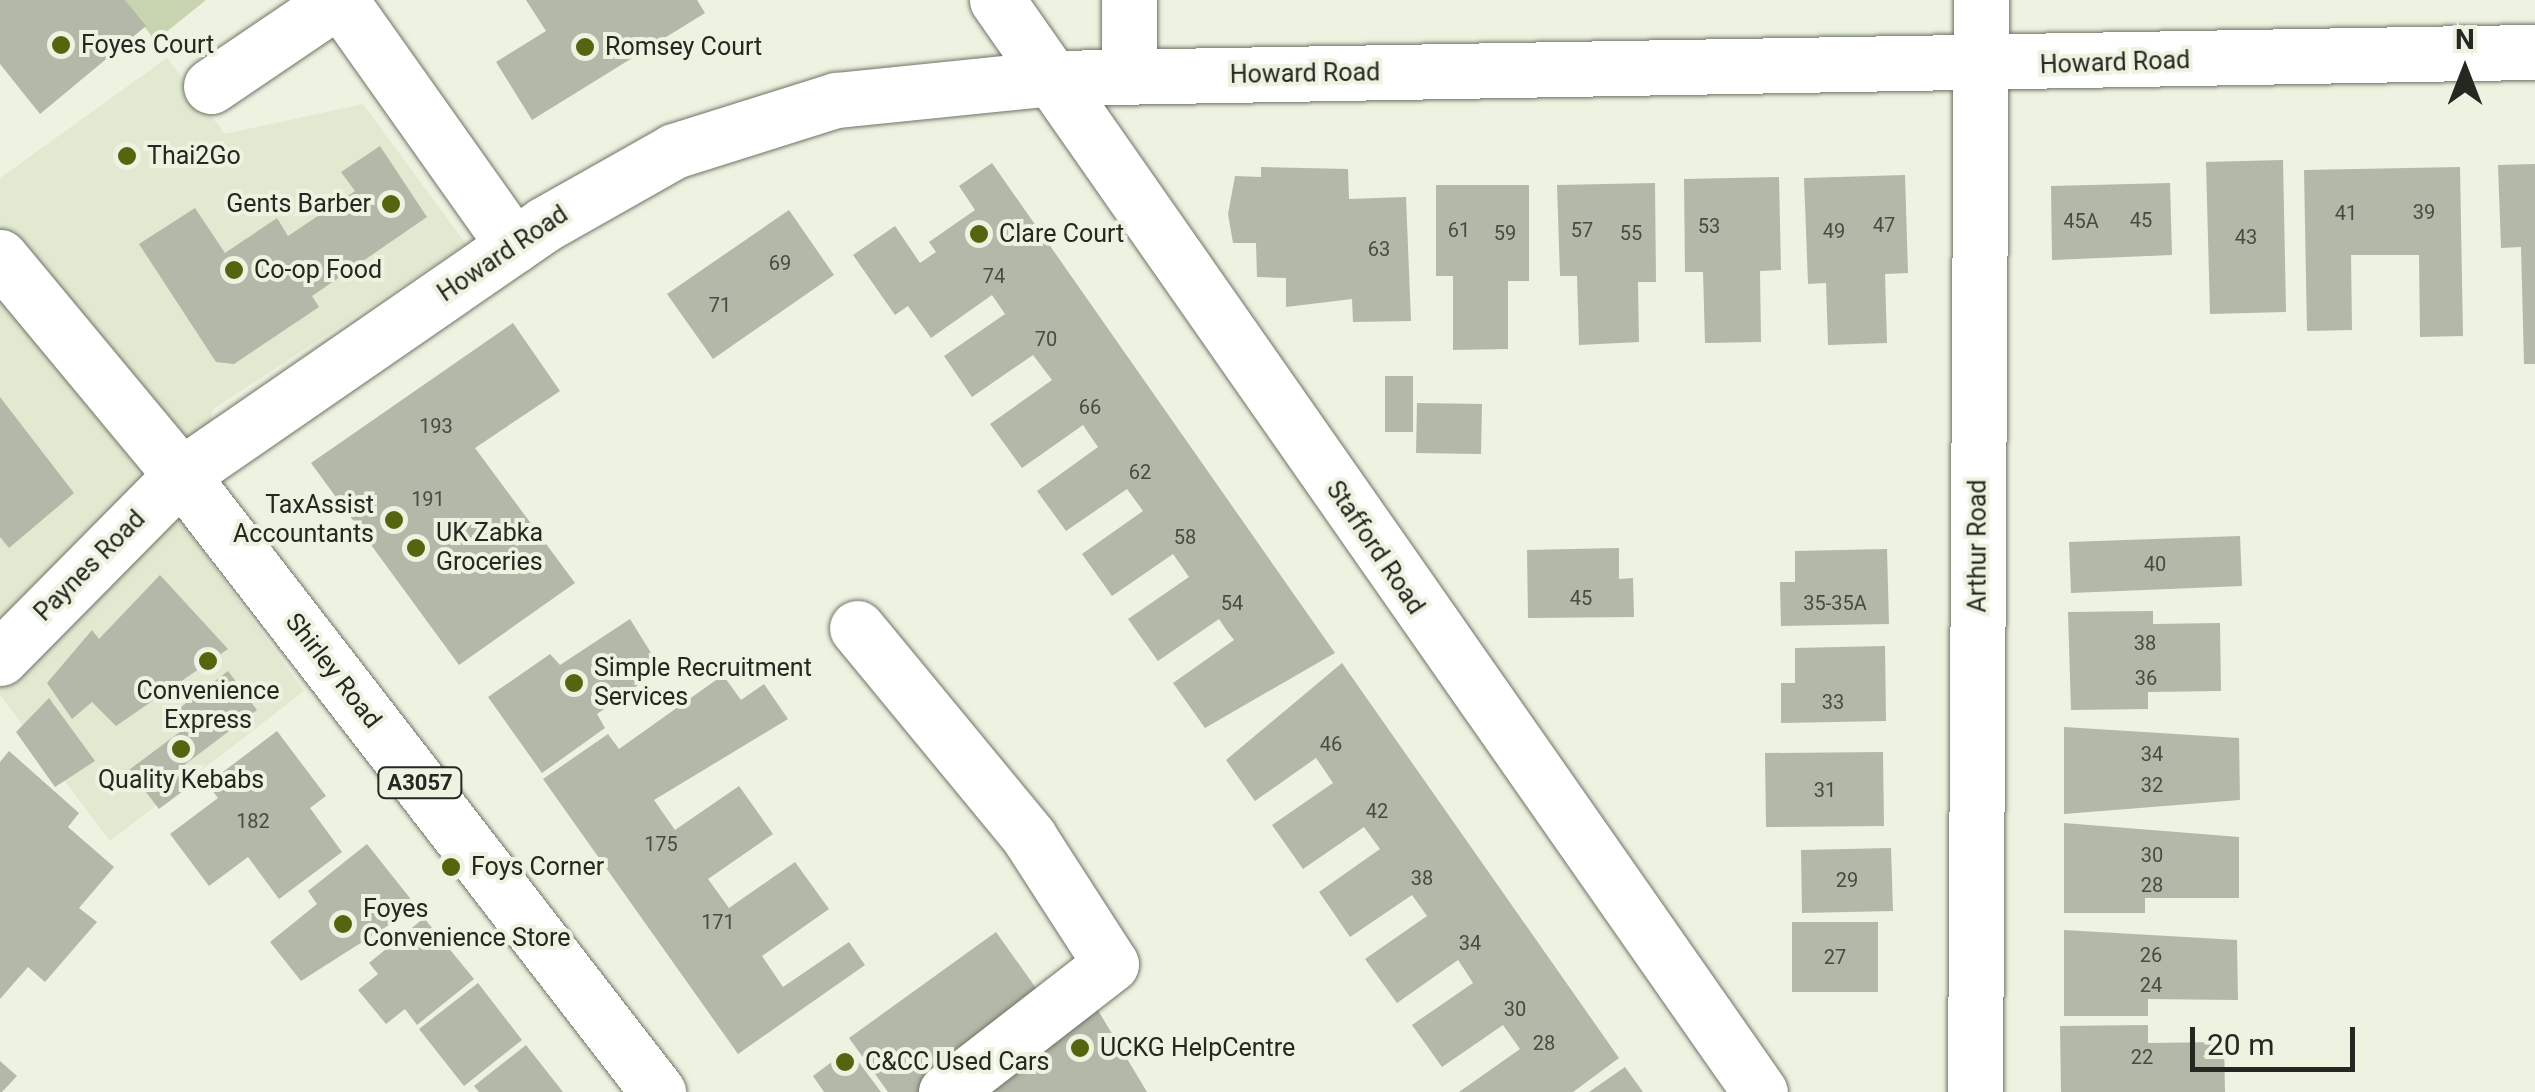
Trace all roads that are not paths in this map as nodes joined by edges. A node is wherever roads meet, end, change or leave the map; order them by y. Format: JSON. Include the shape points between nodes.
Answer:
{"nodes":[{"id":1,"x":339,"y":0,"type":"edge"},
{"id":2,"x":997,"y":0,"type":"edge"},
{"id":3,"x":1129,"y":0,"type":"edge"},
{"id":4,"x":1980,"y":0,"type":"edge"},
{"id":5,"x":2535,"y":52,"type":"edge"},
{"id":6,"x":1980,"y":66,"type":"junction"},
{"id":7,"x":1128,"y":76,"type":"junction"},
{"id":8,"x":1054,"y":78,"type":"junction"},
{"id":9,"x":211,"y":86,"type":"dead end"},
{"id":10,"x":514,"y":246,"type":"junction"},
{"id":11,"x":0,"y":257,"type":"edge"},
{"id":12,"x":181,"y":475,"type":"junction"},
{"id":13,"x":858,"y":628,"type":"dead end"},
{"id":14,"x":0,"y":658,"type":"edge"},
{"id":15,"x":658,"y":1092,"type":"edge"},
{"id":16,"x":946,"y":1092,"type":"edge"},
{"id":17,"x":1760,"y":1092,"type":"edge"},
{"id":18,"x":1976,"y":1092,"type":"edge"}],
"edges":[{"from":1,"to":9,"type":"street"},
{"from":1,"to":10,"type":"street"},
{"from":2,"to":8,"type":"street","name":"Stafford Road"},
{"from":3,"to":7,"type":"street"},
{"from":4,"to":6,"type":"street","name":"Arthur Road"},
{"from":5,"to":6,"type":"street","name":"Howard Road"},
{"from":6,"to":7,"type":"street","name":"Howard Road"},
{"from":6,"to":18,"type":"street","name":"Arthur Road"},
{"from":7,"to":8,"type":"street","name":"Howard Road"},
{"from":8,"to":10,"type":"street","name":"Howard Road","via":[[836,100],[762,120],[603,186]]},
{"from":8,"to":17,"type":"street","name":"Stafford Road"},
{"from":10,"to":12,"type":"street","name":"Howard Road"},
{"from":11,"to":12,"type":"street","name":"Shirley Road","number":"A3057"},
{"from":12,"to":14,"type":"street","name":"Paynes Road"},
{"from":12,"to":15,"type":"street","name":"Shirley Road","number":"A3057"},
{"from":13,"to":16,"type":"street","via":[[1029,837],[1110,964]]}]}
